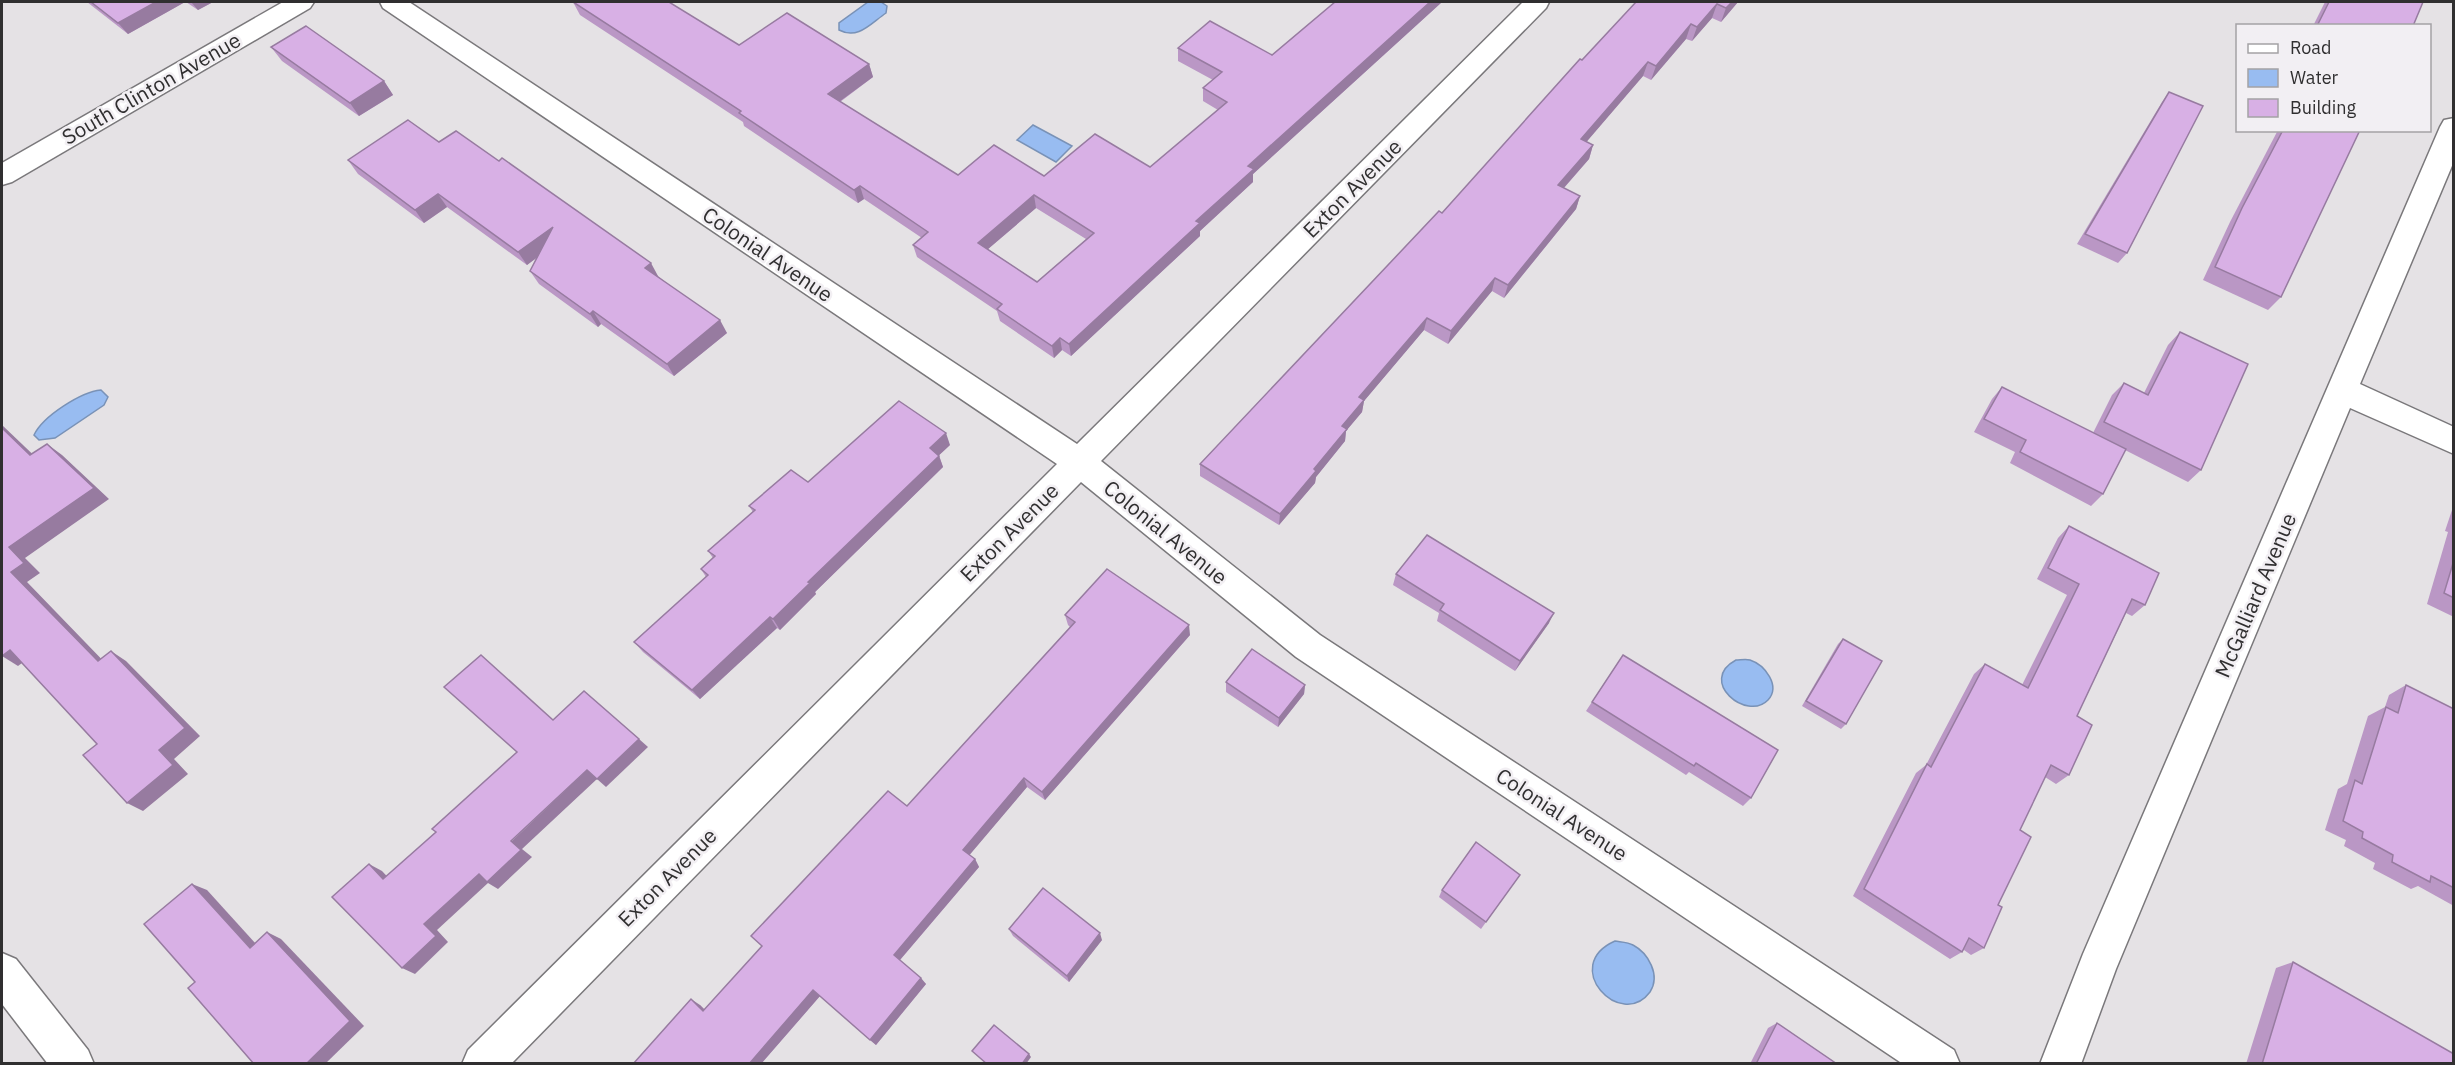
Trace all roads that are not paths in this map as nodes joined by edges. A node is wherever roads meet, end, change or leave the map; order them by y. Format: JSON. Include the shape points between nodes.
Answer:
{"nodes":[{"id":1,"x":301,"y":2,"type":"edge"},
{"id":2,"x":392,"y":2,"type":"edge"},
{"id":3,"x":1537,"y":2,"type":"edge"},
{"id":4,"x":2454,"y":128,"type":"edge"},
{"id":5,"x":2,"y":175,"type":"edge"},
{"id":6,"x":2342,"y":390,"type":"junction"},
{"id":7,"x":2454,"y":441,"type":"edge"},
{"id":8,"x":1079,"y":462,"type":"junction"},
{"id":9,"x":2,"y":973,"type":"edge"},
{"id":10,"x":74,"y":1064,"type":"edge"},
{"id":11,"x":482,"y":1064,"type":"edge"},
{"id":12,"x":1940,"y":1064,"type":"edge"},
{"id":13,"x":2060,"y":1064,"type":"edge"}],
"edges":[{"from":1,"to":5,"type":"street","name":"South Clinton Avenue"},
{"from":2,"to":8,"type":"street","name":"Colonial Avenue"},
{"from":3,"to":8,"type":"street","name":"Exton Avenue"},
{"from":4,"to":6,"type":"street","name":"McGalliard Avenue"},
{"from":6,"to":7,"type":"street"},
{"from":6,"to":13,"type":"street","name":"McGalliard Avenue"},
{"from":8,"to":11,"type":"street","name":"Exton Avenue"},
{"from":8,"to":12,"type":"street","name":"Colonial Avenue","via":[[1308,646]]},
{"from":9,"to":10,"type":"street"}]}
